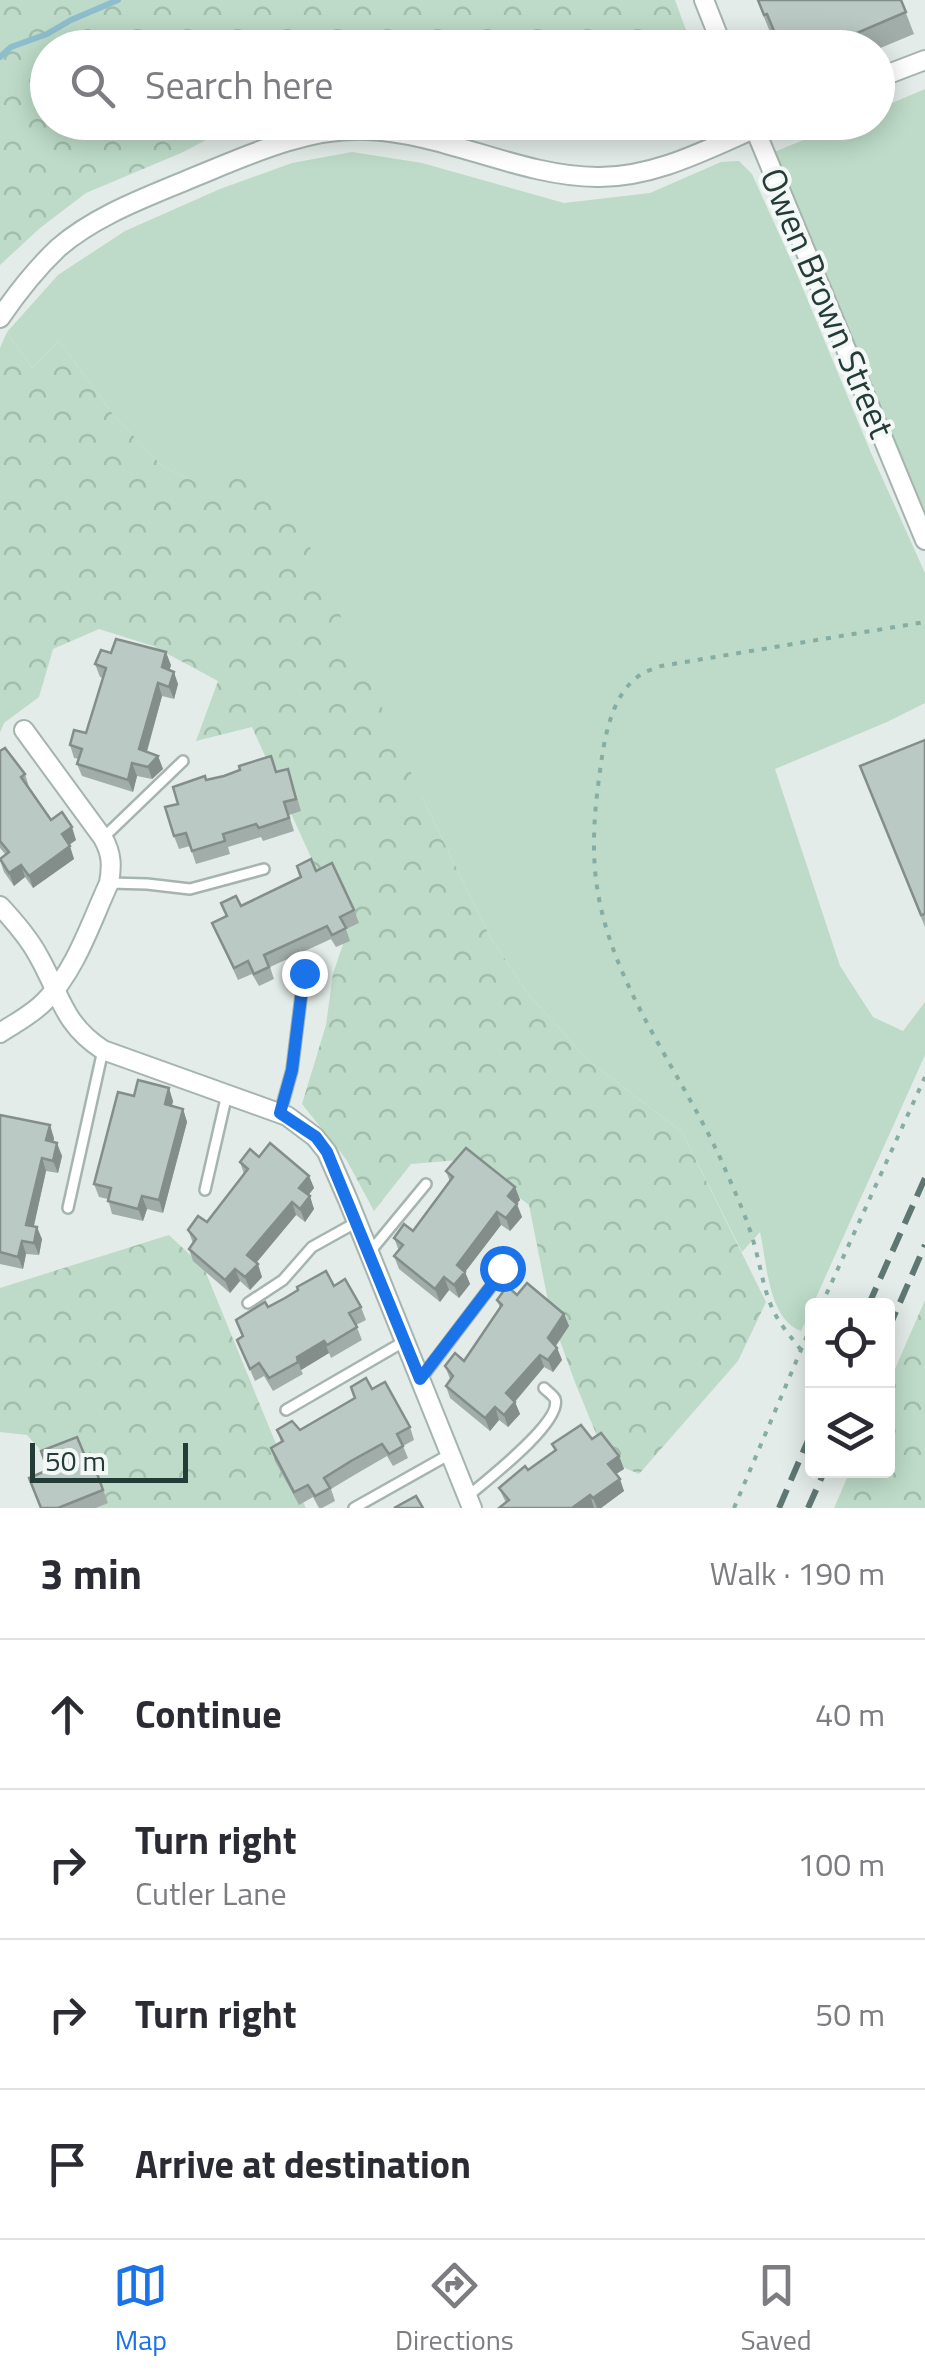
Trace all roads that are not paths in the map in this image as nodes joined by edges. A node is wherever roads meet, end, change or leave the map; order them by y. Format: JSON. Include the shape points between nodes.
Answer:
{"nodes":[{"id":1,"x":704,"y":0,"type":"edge"},
{"id":2,"x":716,"y":30,"type":"edge"},
{"id":3,"x":925,"y":60,"type":"edge"},
{"id":4,"x":895,"y":71,"type":"edge"},
{"id":5,"x":298,"y":140,"type":"edge"},
{"id":6,"x":428,"y":140,"type":"edge"},
{"id":7,"x":725,"y":140,"type":"edge"},
{"id":8,"x":765,"y":140,"type":"edge"},
{"id":9,"x":0,"y":318,"type":"edge"},
{"id":10,"x":925,"y":540,"type":"edge"},
{"id":11,"x":24,"y":730,"type":"dead end"},
{"id":12,"x":183,"y":762,"type":"dead end"},
{"id":13,"x":103,"y":838,"type":"junction"},
{"id":14,"x":264,"y":869,"type":"dead end"},
{"id":15,"x":109,"y":883,"type":"junction"},
{"id":16,"x":0,"y":906,"type":"edge"},
{"id":17,"x":304,"y":973,"type":"dead end"},
{"id":18,"x":55,"y":990,"type":"junction"},
{"id":19,"x":0,"y":1033,"type":"edge"},
{"id":20,"x":102,"y":1050,"type":"junction"},
{"id":21,"x":228,"y":1094,"type":"junction"},
{"id":22,"x":280,"y":1113,"type":"junction"},
{"id":23,"x":426,"y":1184,"type":"dead end"},
{"id":24,"x":205,"y":1190,"type":"dead end"},
{"id":25,"x":68,"y":1208,"type":"dead end"},
{"id":26,"x":357,"y":1222,"type":"junction"},
{"id":27,"x":370,"y":1253,"type":"junction"},
{"id":28,"x":496,"y":1255,"type":"dead end"},
{"id":29,"x":248,"y":1304,"type":"dead end"},
{"id":30,"x":405,"y":1342,"type":"junction"},
{"id":31,"x":420,"y":1379,"type":"junction"},
{"id":32,"x":544,"y":1388,"type":"dead end"},
{"id":33,"x":286,"y":1410,"type":"dead end"},
{"id":34,"x":450,"y":1454,"type":"junction"},
{"id":35,"x":470,"y":1502,"type":"edge"},
{"id":36,"x":354,"y":1508,"type":"edge"}],
"edges":[{"from":1,"to":2,"type":"street"},
{"from":3,"to":4,"type":"street"},
{"from":5,"to":9,"type":"street","via":[[104,218],[60,247]]},
{"from":6,"to":7,"type":"street","via":[[600,178],[669,165]]},
{"from":8,"to":10,"type":"street","name":"Owen Brown Street"},
{"from":11,"to":13,"type":"street"},
{"from":12,"to":13,"type":"lane"},
{"from":13,"to":15,"type":"street","via":[[112,859]]},
{"from":14,"to":15,"type":"lane","via":[[190,889]]},
{"from":15,"to":18,"type":"street"},
{"from":16,"to":18,"type":"street","via":[[30,942]]},
{"from":17,"to":22,"type":"lane"},
{"from":18,"to":19,"type":"street"},
{"from":18,"to":20,"type":"street","via":[[78,1031]]},
{"from":20,"to":21,"type":"street"},
{"from":20,"to":25,"type":"lane"},
{"from":21,"to":22,"type":"street"},
{"from":21,"to":24,"type":"lane"},
{"from":22,"to":26,"type":"street","via":[[327,1152]]},
{"from":23,"to":27,"type":"lane"},
{"from":26,"to":27,"type":"street"},
{"from":26,"to":29,"type":"lane","via":[[312,1247]]},
{"from":27,"to":30,"type":"street"},
{"from":28,"to":31,"type":"lane","via":[[502,1260],[498,1277]]},
{"from":30,"to":31,"type":"street"},
{"from":30,"to":33,"type":"lane"},
{"from":31,"to":34,"type":"street"},
{"from":32,"to":35,"type":"lane","via":[[554,1399],[550,1420]]},
{"from":34,"to":35,"type":"street"},
{"from":34,"to":36,"type":"lane"}]}
